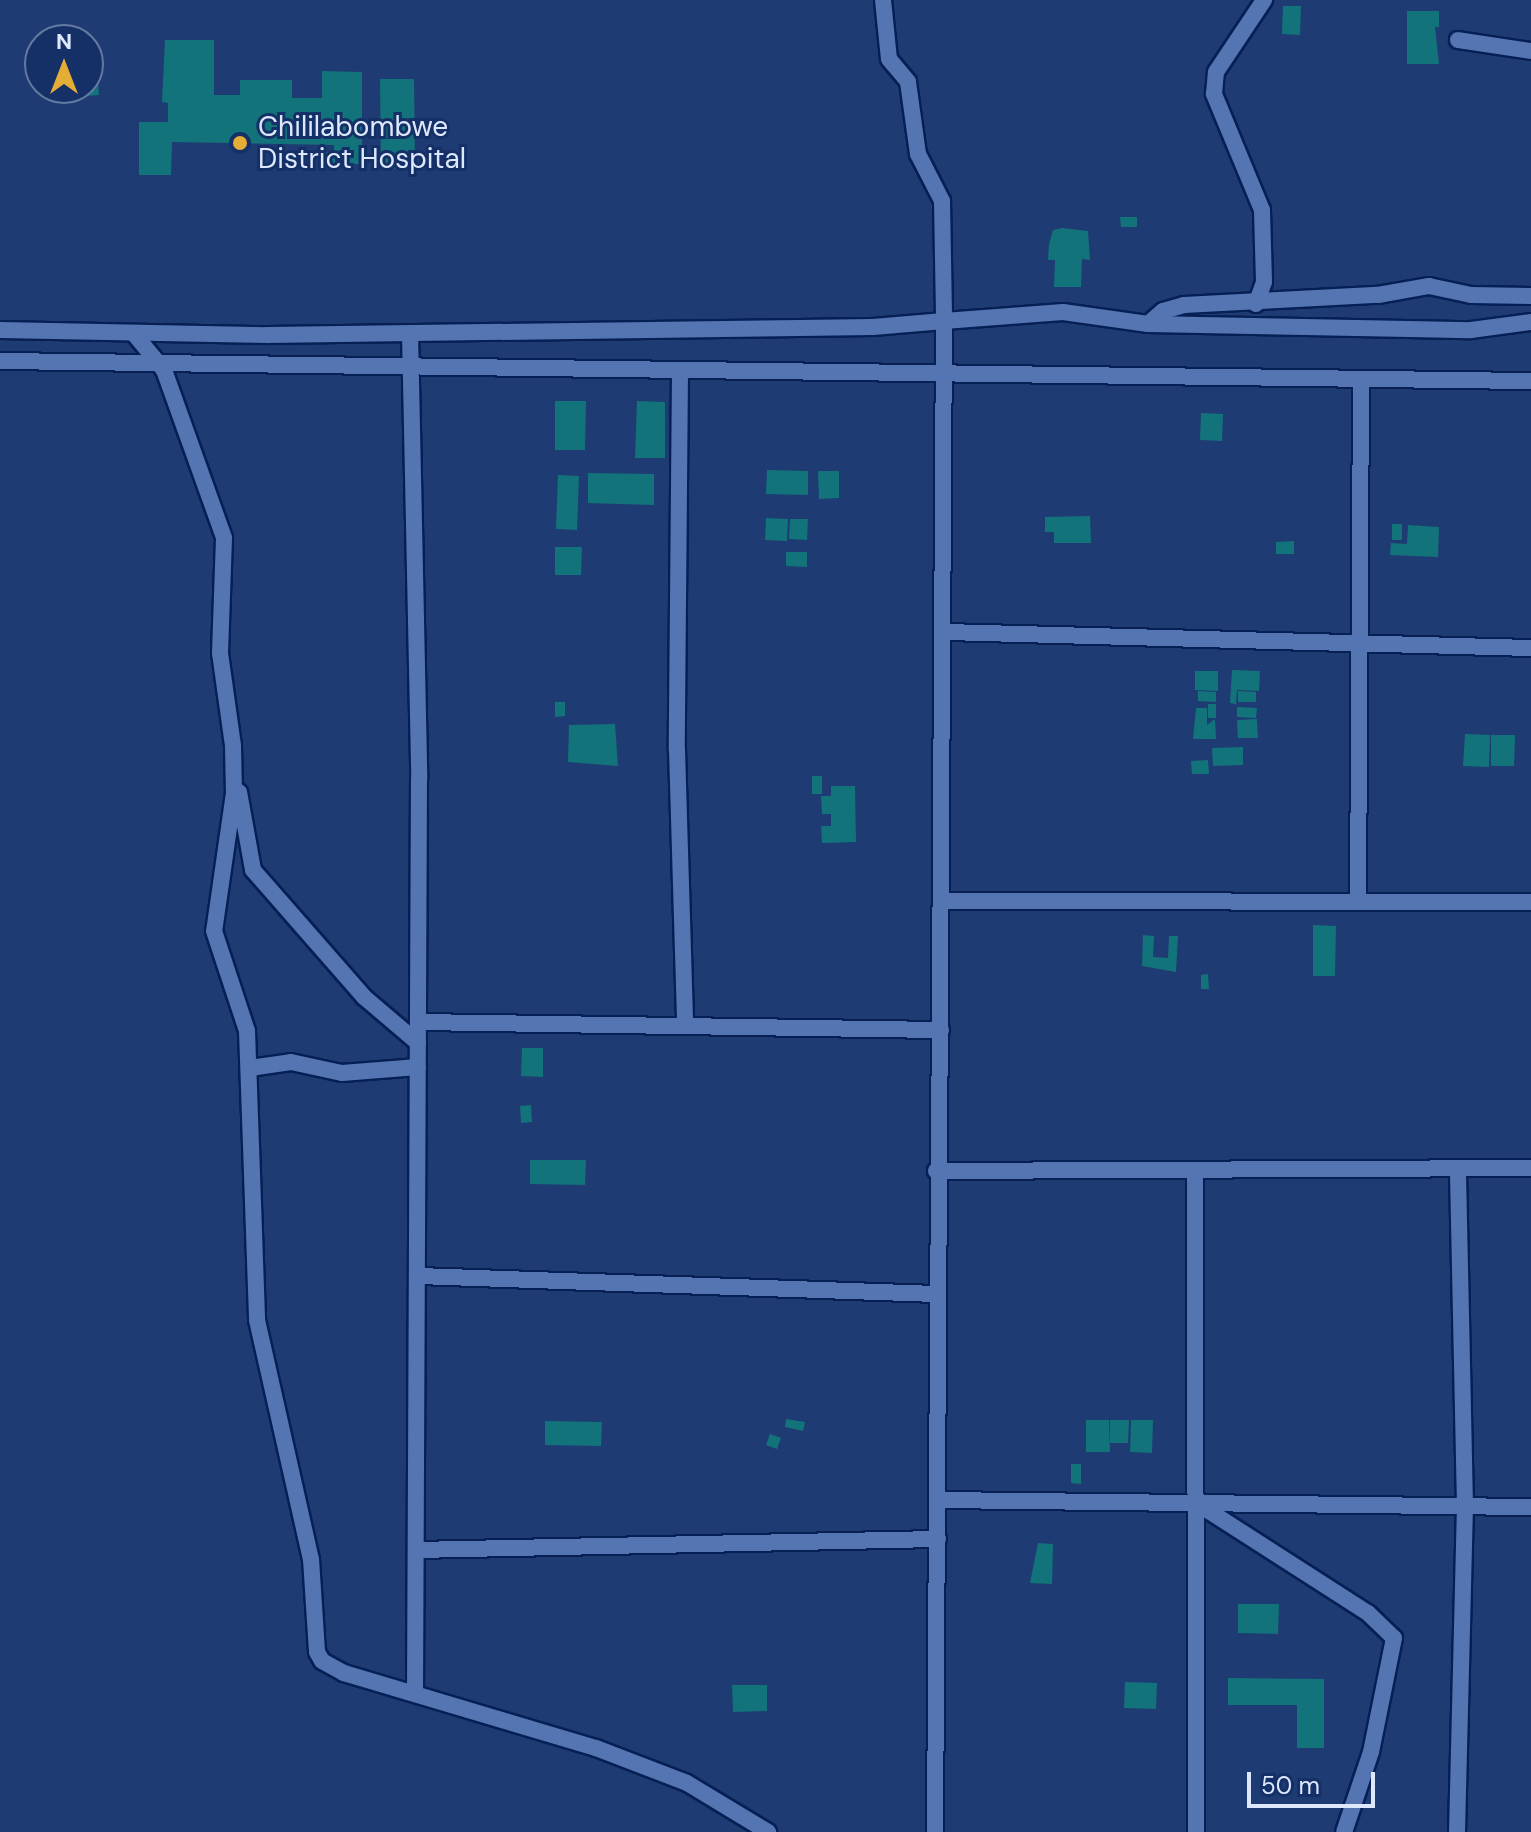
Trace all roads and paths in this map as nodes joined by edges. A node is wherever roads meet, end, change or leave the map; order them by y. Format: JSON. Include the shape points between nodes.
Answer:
{"nodes":[{"id":1,"x":883,"y":0,"type":"edge"},
{"id":2,"x":1264,"y":0,"type":"edge"},
{"id":3,"x":1458,"y":40,"type":"dead end"},
{"id":4,"x":1531,"y":51,"type":"edge"},
{"id":5,"x":1531,"y":296,"type":"edge"},
{"id":6,"x":1256,"y":304,"type":"junction"},
{"id":7,"x":944,"y":321,"type":"junction"},
{"id":8,"x":1531,"y":322,"type":"edge"},
{"id":9,"x":1148,"y":324,"type":"junction"},
{"id":10,"x":0,"y":330,"type":"edge"},
{"id":11,"x":410,"y":333,"type":"junction"},
{"id":12,"x":135,"y":335,"type":"junction"},
{"id":13,"x":0,"y":361,"type":"edge"},
{"id":14,"x":162,"y":365,"type":"junction"},
{"id":15,"x":411,"y":368,"type":"junction"},
{"id":16,"x":680,"y":372,"type":"junction"},
{"id":17,"x":944,"y":374,"type":"junction"},
{"id":18,"x":1361,"y":379,"type":"junction"},
{"id":19,"x":1531,"y":381,"type":"edge"},
{"id":20,"x":946,"y":632,"type":"junction"},
{"id":21,"x":1359,"y":646,"type":"junction"},
{"id":22,"x":1531,"y":648,"type":"edge"},
{"id":23,"x":234,"y":764,"type":"junction"},
{"id":24,"x":943,"y":901,"type":"junction"},
{"id":25,"x":1358,"y":902,"type":"junction"},
{"id":26,"x":1531,"y":902,"type":"edge"},
{"id":27,"x":418,"y":1022,"type":"junction"},
{"id":28,"x":685,"y":1025,"type":"junction"},
{"id":29,"x":941,"y":1030,"type":"junction"},
{"id":30,"x":418,"y":1043,"type":"junction"},
{"id":31,"x":418,"y":1067,"type":"junction"},
{"id":32,"x":250,"y":1068,"type":"junction"},
{"id":33,"x":1531,"y":1168,"type":"edge"},
{"id":34,"x":1458,"y":1169,"type":"junction"},
{"id":35,"x":1195,"y":1170,"type":"junction"},
{"id":36,"x":936,"y":1171,"type":"junction"},
{"id":37,"x":418,"y":1276,"type":"junction"},
{"id":38,"x":936,"y":1294,"type":"junction"},
{"id":39,"x":938,"y":1500,"type":"junction"},
{"id":40,"x":1197,"y":1503,"type":"junction"},
{"id":41,"x":1465,"y":1507,"type":"junction"},
{"id":42,"x":1531,"y":1507,"type":"edge"},
{"id":43,"x":938,"y":1539,"type":"junction"},
{"id":44,"x":416,"y":1550,"type":"junction"},
{"id":45,"x":415,"y":1693,"type":"junction"},
{"id":46,"x":768,"y":1832,"type":"edge"},
{"id":47,"x":935,"y":1832,"type":"edge"},
{"id":48,"x":1196,"y":1832,"type":"edge"},
{"id":49,"x":1344,"y":1832,"type":"edge"},
{"id":50,"x":1457,"y":1832,"type":"edge"}],
"edges":[{"from":1,"to":7,"type":"street","via":[[889,59],[908,82],[918,154],[942,201]]},
{"from":2,"to":6,"type":"street","via":[[1216,72],[1214,94],[1262,210],[1264,282]]},
{"from":3,"to":4,"type":"street"},
{"from":5,"to":6,"type":"street","via":[[1471,295],[1429,286]]},
{"from":6,"to":9,"type":"street","via":[[1184,305],[1163,311]]},
{"from":7,"to":9,"type":"street","via":[[1063,312]]},
{"from":7,"to":11,"type":"street","via":[[873,327]]},
{"from":7,"to":17,"type":"street"},
{"from":8,"to":9,"type":"street","via":[[1471,330]]},
{"from":10,"to":12,"type":"street"},
{"from":11,"to":12,"type":"street"},
{"from":11,"to":15,"type":"street"},
{"from":12,"to":14,"type":"street"},
{"from":13,"to":14,"type":"street"},
{"from":14,"to":15,"type":"street"},
{"from":14,"to":23,"type":"street","via":[[224,538],[220,653]]},
{"from":15,"to":16,"type":"street"},
{"from":15,"to":27,"type":"street"},
{"from":16,"to":17,"type":"street"},
{"from":16,"to":28,"type":"street","via":[[677,750]]},
{"from":17,"to":18,"type":"street"},
{"from":17,"to":20,"type":"street"},
{"from":18,"to":19,"type":"street"},
{"from":18,"to":21,"type":"street"},
{"from":20,"to":21,"type":"street"},
{"from":20,"to":24,"type":"street"},
{"from":21,"to":22,"type":"street"},
{"from":21,"to":25,"type":"street"},
{"from":23,"to":30,"type":"street","via":[[253,870],[364,997]]},
{"from":23,"to":32,"type":"street","via":[[214,931],[247,1031]]},
{"from":24,"to":25,"type":"street"},
{"from":24,"to":29,"type":"street"},
{"from":25,"to":26,"type":"street"},
{"from":27,"to":28,"type":"street"},
{"from":27,"to":30,"type":"street"},
{"from":28,"to":29,"type":"street"},
{"from":29,"to":36,"type":"street"},
{"from":30,"to":31,"type":"street"},
{"from":31,"to":32,"type":"street","via":[[342,1073],[291,1062]]},
{"from":31,"to":37,"type":"street"},
{"from":32,"to":45,"type":"street","via":[[257,1320],[311,1559],[317,1652],[322,1661],[344,1673]]},
{"from":33,"to":34,"type":"street"},
{"from":34,"to":35,"type":"street"},
{"from":34,"to":41,"type":"street"},
{"from":35,"to":36,"type":"street"},
{"from":35,"to":40,"type":"street"},
{"from":36,"to":38,"type":"street"},
{"from":37,"to":38,"type":"street"},
{"from":37,"to":44,"type":"street"},
{"from":38,"to":39,"type":"street"},
{"from":39,"to":40,"type":"street"},
{"from":39,"to":43,"type":"street"},
{"from":40,"to":41,"type":"street"},
{"from":40,"to":48,"type":"street"},
{"from":40,"to":49,"type":"street","via":[[1368,1613],[1394,1638],[1371,1752]]},
{"from":41,"to":42,"type":"street"},
{"from":41,"to":50,"type":"street"},
{"from":43,"to":44,"type":"street"},
{"from":43,"to":47,"type":"street"},
{"from":44,"to":45,"type":"street"},
{"from":45,"to":46,"type":"street","via":[[630,1761],[721,1800]]}]}
